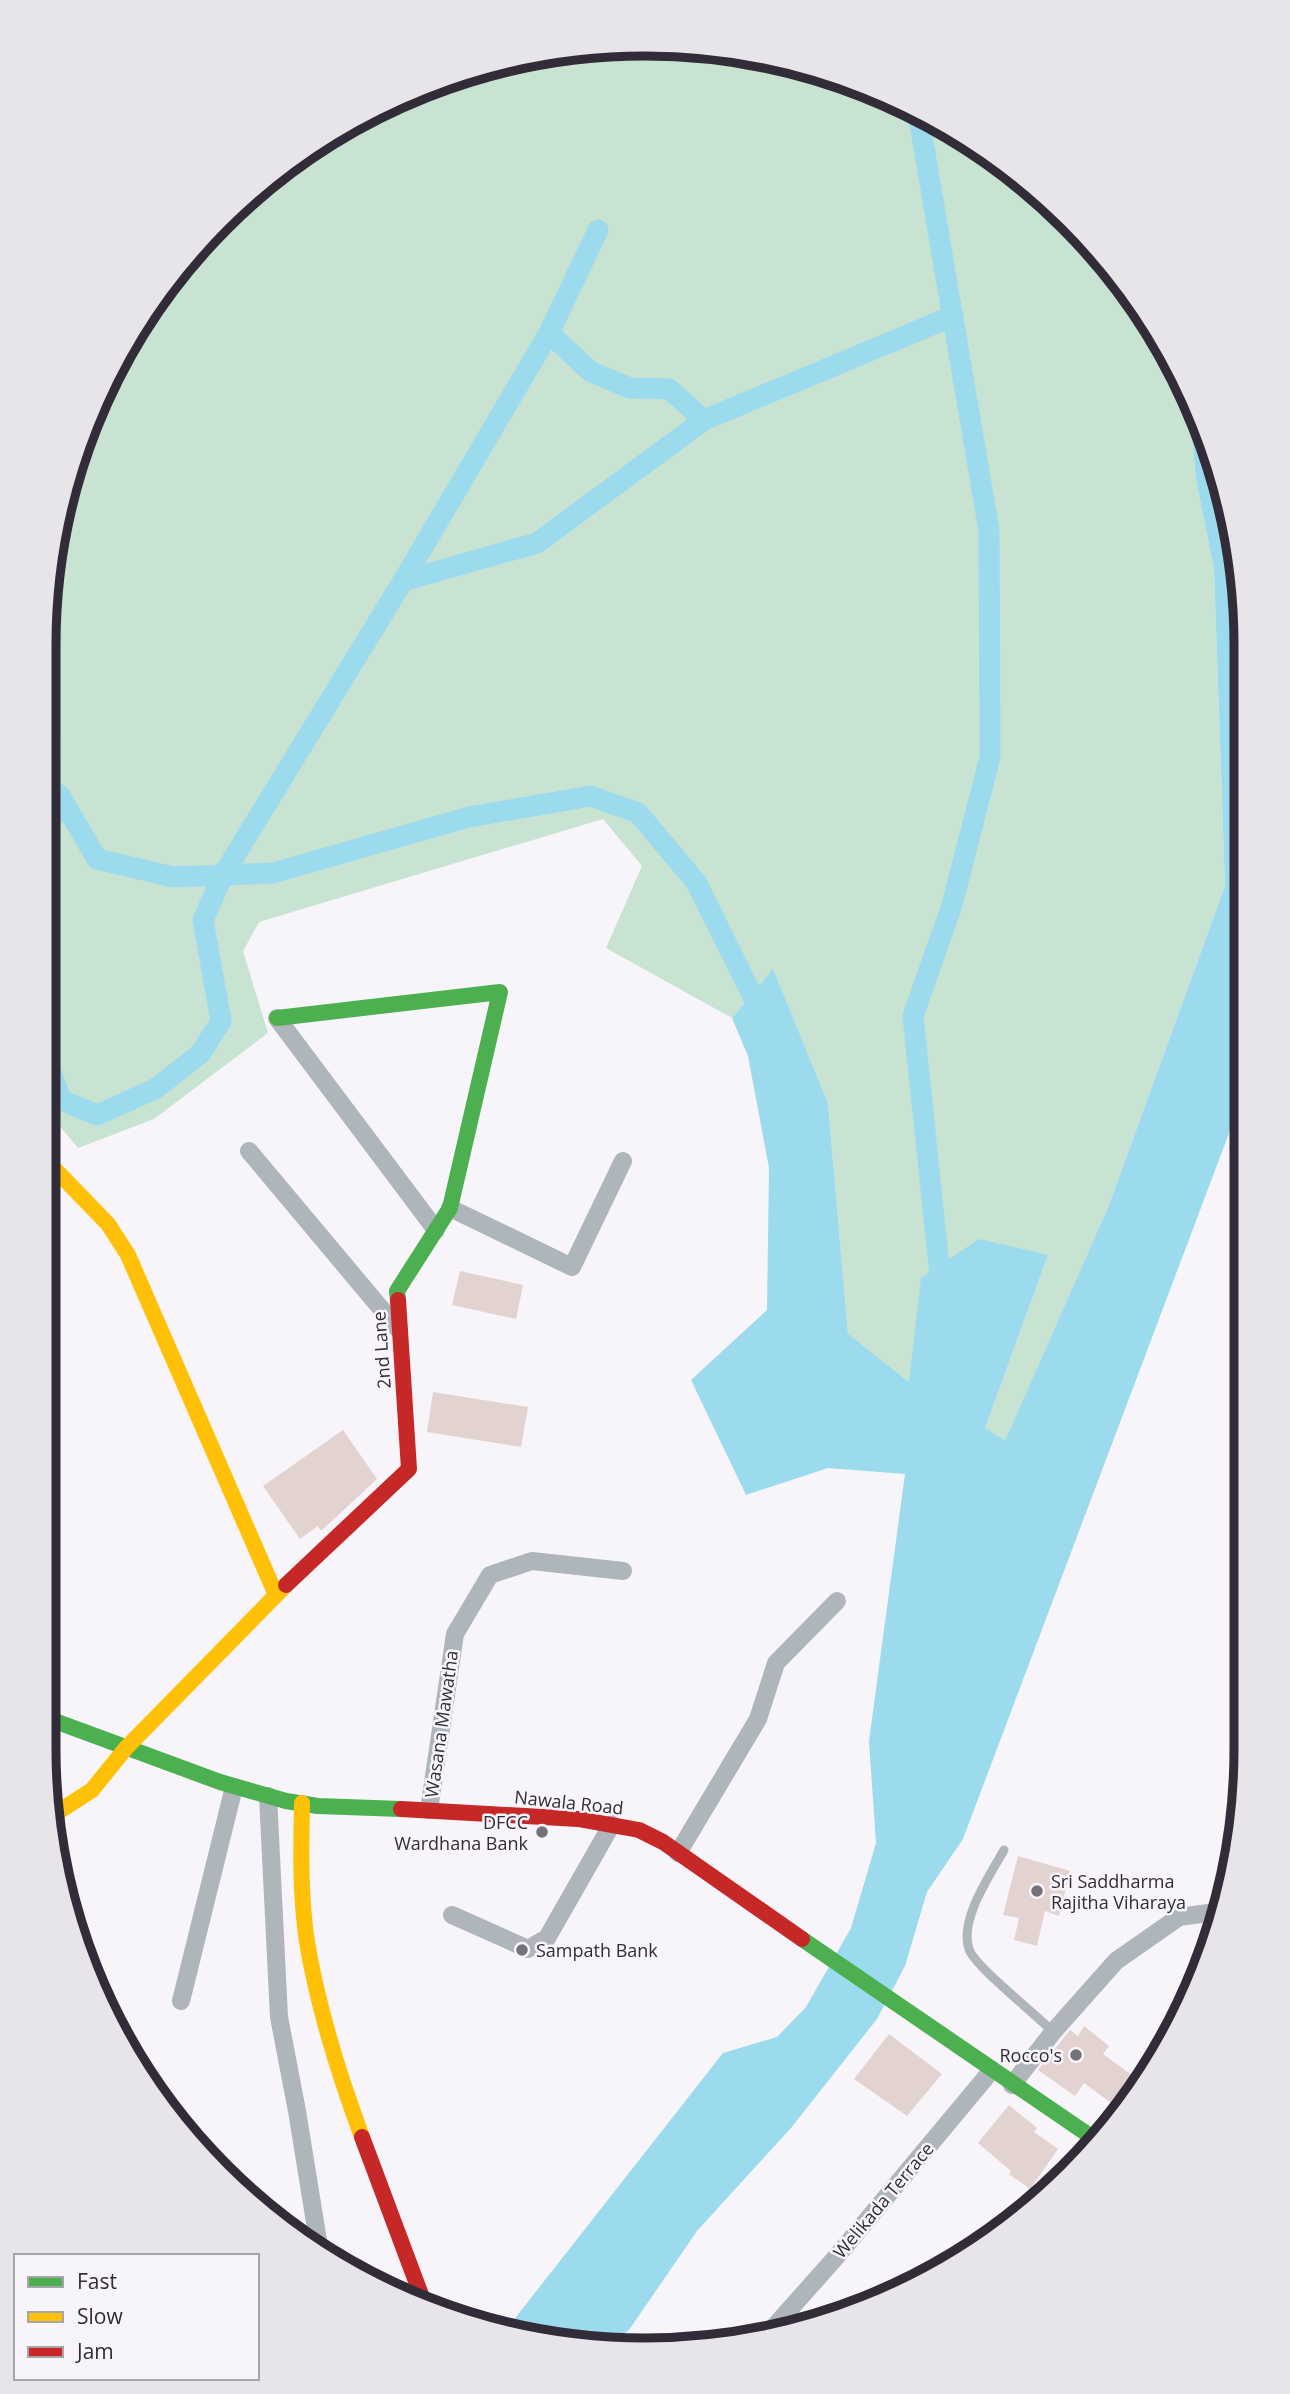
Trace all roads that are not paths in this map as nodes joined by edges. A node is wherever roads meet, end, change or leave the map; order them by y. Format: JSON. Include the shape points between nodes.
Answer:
{"nodes":[{"id":1,"x":277,"y":1018,"type":"joint"},
{"id":2,"x":249,"y":1151,"type":"dead end"},
{"id":3,"x":623,"y":1161,"type":"dead end"},
{"id":4,"x":56,"y":1170,"type":"edge"},
{"id":5,"x":450,"y":1208,"type":"junction"},
{"id":6,"x":436,"y":1230,"type":"junction"},
{"id":7,"x":399,"y":1330,"type":"junction"},
{"id":8,"x":623,"y":1571,"type":"dead end"},
{"id":9,"x":276,"y":1595,"type":"junction"},
{"id":10,"x":837,"y":1601,"type":"dead end"},
{"id":11,"x":56,"y":1722,"type":"edge"},
{"id":12,"x":126,"y":1748,"type":"junction"},
{"id":13,"x":234,"y":1787,"type":"junction"},
{"id":14,"x":268,"y":1796,"type":"junction"},
{"id":15,"x":302,"y":1803,"type":"junction"},
{"id":16,"x":429,"y":1810,"type":"junction"},
{"id":17,"x":59,"y":1811,"type":"edge"},
{"id":18,"x":612,"y":1824,"type":"junction"},
{"id":19,"x":1004,"y":1850,"type":"dead end"},
{"id":20,"x":678,"y":1853,"type":"junction"},
{"id":21,"x":1211,"y":1913,"type":"edge"},
{"id":22,"x":452,"y":1915,"type":"dead end"},
{"id":23,"x":181,"y":2001,"type":"dead end"},
{"id":24,"x":1053,"y":2032,"type":"junction"},
{"id":25,"x":992,"y":2070,"type":"junction"},
{"id":26,"x":1012,"y":2085,"type":"junction"},
{"id":27,"x":1089,"y":2136,"type":"edge"},
{"id":28,"x":318,"y":2239,"type":"edge"},
{"id":29,"x":420,"y":2293,"type":"edge"},
{"id":30,"x":777,"y":2323,"type":"edge"}],
"edges":[{"from":1,"to":5,"type":"street","name":"2nd Lane","via":[[500,992]]},
{"from":1,"to":6,"type":"street"},
{"from":2,"to":7,"type":"street"},
{"from":3,"to":5,"type":"street","via":[[572,1267]]},
{"from":4,"to":9,"type":"street","via":[[108,1224],[128,1255]]},
{"from":5,"to":6,"type":"street","name":"2nd Lane"},
{"from":6,"to":7,"type":"street","name":"2nd Lane","via":[[397,1291]]},
{"from":7,"to":9,"type":"street","name":"2nd Lane","via":[[409,1469]]},
{"from":8,"to":16,"type":"street","name":"Wasana Mawatha","via":[[532,1561],[490,1574],[455,1634]]},
{"from":9,"to":12,"type":"street","name":"2nd Lane"},
{"from":10,"to":20,"type":"street","via":[[776,1663],[758,1719]]},
{"from":11,"to":12,"type":"street","name":"Nawala Road"},
{"from":12,"to":13,"type":"street","name":"Nawala Road"},
{"from":12,"to":17,"type":"street","name":"2nd Lane","via":[[92,1790]]},
{"from":13,"to":14,"type":"street","name":"Nawala Road"},
{"from":13,"to":23,"type":"street"},
{"from":14,"to":15,"type":"street","name":"Nawala Road"},
{"from":14,"to":28,"type":"street","via":[[279,2018]]},
{"from":15,"to":16,"type":"street","name":"Nawala Road"},
{"from":15,"to":29,"type":"street","via":[[307,1940],[321,2007],[360,2131]]},
{"from":16,"to":18,"type":"street","name":"Nawala Road"},
{"from":18,"to":20,"type":"street","name":"Nawala Road","via":[[639,1830]]},
{"from":18,"to":22,"type":"street","via":[[547,1937],[528,1949]]},
{"from":19,"to":24,"type":"lane","via":[[977,1898],[967,1931],[969,1951]]},
{"from":20,"to":25,"type":"street","name":"Nawala Road"},
{"from":21,"to":24,"type":"street","via":[[1179,1917],[1116,1961]]},
{"from":24,"to":26,"type":"street"},
{"from":25,"to":26,"type":"street","name":"Nawala Road"},
{"from":25,"to":30,"type":"street","name":"Welikada Terrace"},
{"from":26,"to":27,"type":"street","name":"Nawala Road"}]}
